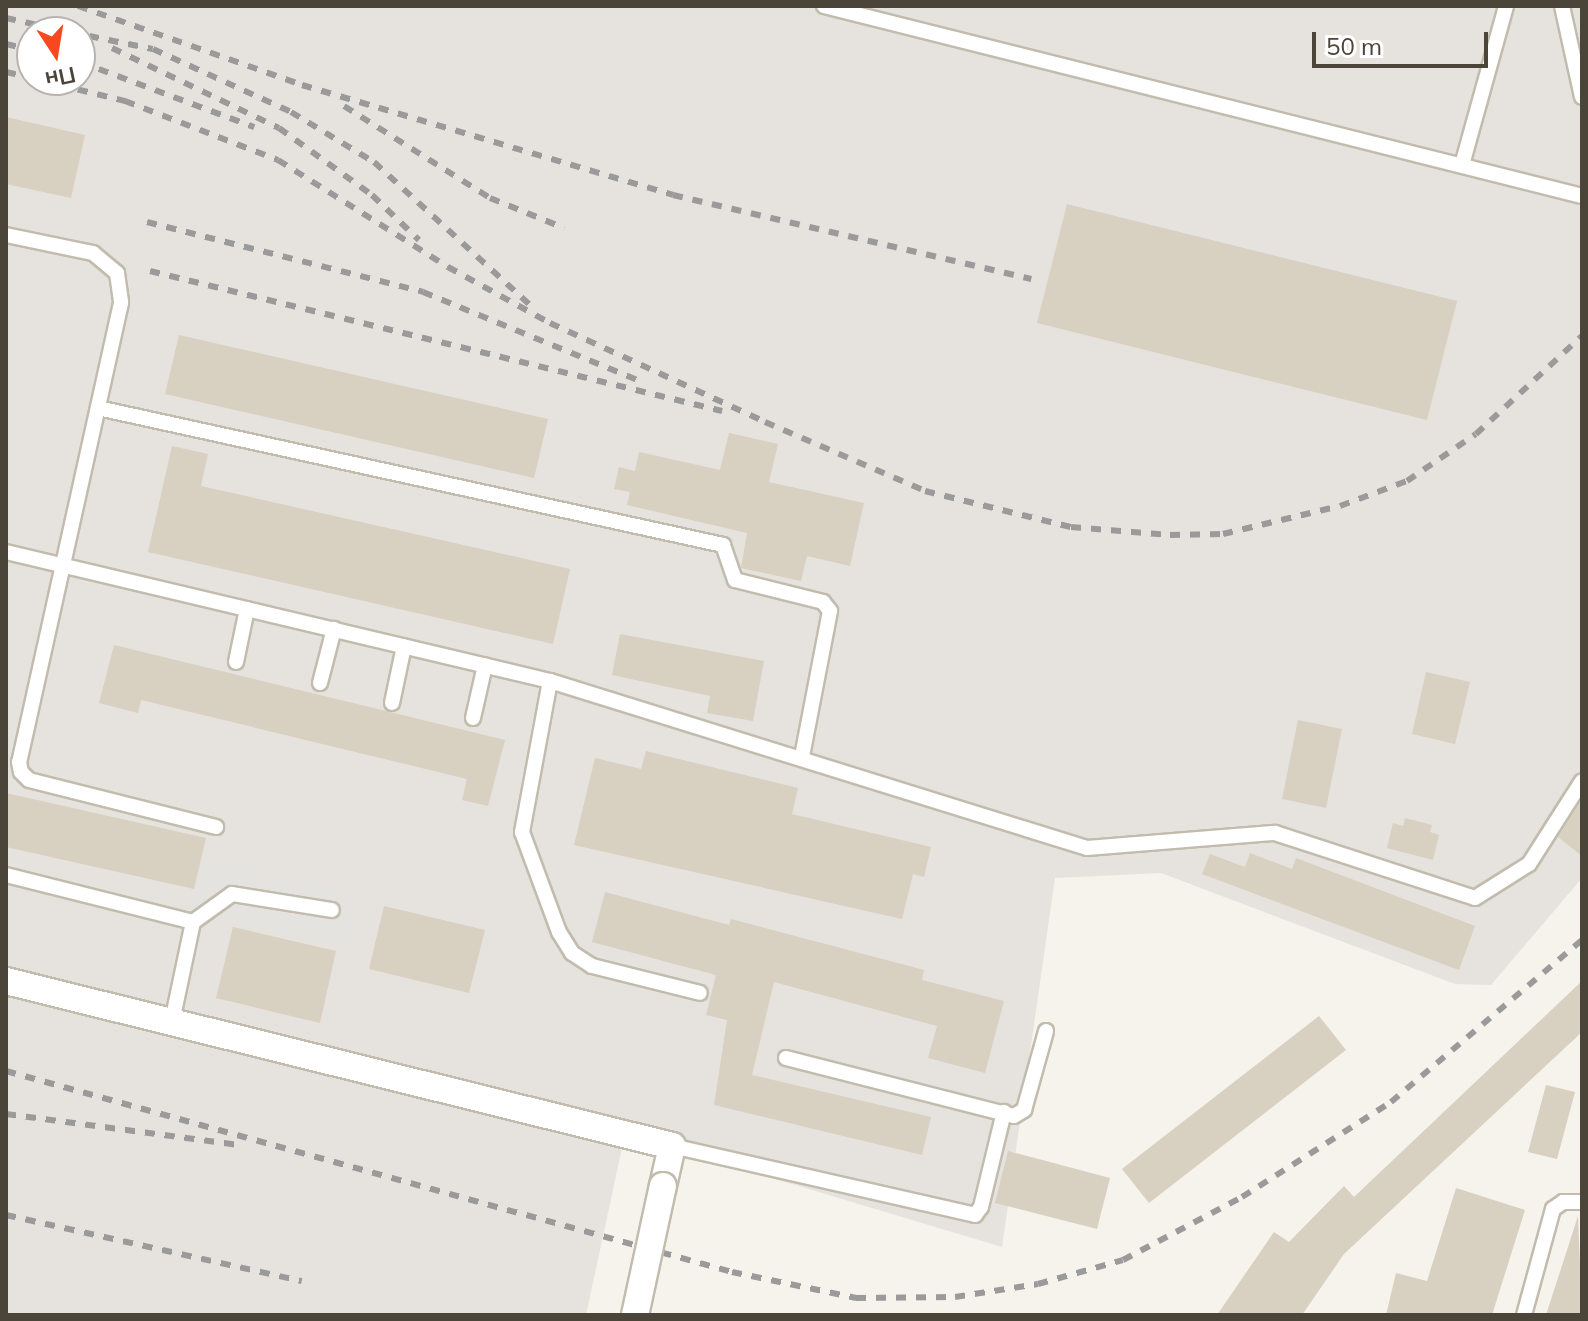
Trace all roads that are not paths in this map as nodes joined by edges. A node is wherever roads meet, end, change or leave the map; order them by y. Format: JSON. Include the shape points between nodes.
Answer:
{"nodes":[{"id":1,"x":824,"y":6,"type":"edge"},
{"id":2,"x":1506,"y":6,"type":"edge"},
{"id":3,"x":1562,"y":6,"type":"edge"},
{"id":4,"x":1582,"y":97,"type":"edge"},
{"id":5,"x":1462,"y":165,"type":"junction"},
{"id":6,"x":1582,"y":196,"type":"edge"},
{"id":7,"x":6,"y":235,"type":"edge"},
{"id":8,"x":98,"y":408,"type":"junction"},
{"id":9,"x":6,"y":552,"type":"edge"},
{"id":10,"x":63,"y":565,"type":"junction"},
{"id":11,"x":247,"y":609,"type":"junction"},
{"id":12,"x":334,"y":629,"type":"junction"},
{"id":13,"x":404,"y":646,"type":"junction"},
{"id":14,"x":236,"y":662,"type":"dead end"},
{"id":15,"x":485,"y":665,"type":"junction"},
{"id":16,"x":550,"y":681,"type":"junction"},
{"id":17,"x":320,"y":683,"type":"dead end"},
{"id":18,"x":392,"y":703,"type":"dead end"},
{"id":19,"x":473,"y":718,"type":"dead end"},
{"id":20,"x":802,"y":756,"type":"junction"},
{"id":21,"x":1582,"y":781,"type":"edge"},
{"id":22,"x":216,"y":827,"type":"dead end"},
{"id":23,"x":6,"y":875,"type":"edge"},
{"id":24,"x":332,"y":910,"type":"dead end"},
{"id":25,"x":193,"y":922,"type":"junction"},
{"id":26,"x":6,"y":981,"type":"edge"},
{"id":27,"x":700,"y":993,"type":"dead end"},
{"id":28,"x":172,"y":1022,"type":"junction"},
{"id":29,"x":1046,"y":1031,"type":"dead end"},
{"id":30,"x":786,"y":1058,"type":"dead end"},
{"id":31,"x":1004,"y":1112,"type":"junction"},
{"id":32,"x":672,"y":1146,"type":"junction"},
{"id":33,"x":1582,"y":1202,"type":"edge"},
{"id":34,"x":635,"y":1315,"type":"edge"},
{"id":35,"x":1524,"y":1315,"type":"edge"}],
"edges":[{"from":1,"to":5,"type":"lane"},
{"from":2,"to":5,"type":"lane"},
{"from":3,"to":4,"type":"lane"},
{"from":5,"to":6,"type":"lane"},
{"from":7,"to":8,"type":"lane","via":[[93,253],[117,273],[121,303]]},
{"from":8,"to":10,"type":"lane"},
{"from":8,"to":20,"type":"lane","via":[[723,545],[735,580],[823,602],[830,611]]},
{"from":9,"to":10,"type":"lane"},
{"from":10,"to":11,"type":"lane"},
{"from":10,"to":22,"type":"lane","via":[[21,772],[29,780]]},
{"from":11,"to":12,"type":"lane"},
{"from":11,"to":14,"type":"lane"},
{"from":12,"to":13,"type":"lane"},
{"from":12,"to":17,"type":"lane"},
{"from":13,"to":15,"type":"lane"},
{"from":13,"to":18,"type":"lane"},
{"from":15,"to":16,"type":"lane"},
{"from":15,"to":19,"type":"lane"},
{"from":16,"to":20,"type":"lane"},
{"from":16,"to":27,"type":"lane","via":[[522,832],[559,932],[572,953],[592,966]]},
{"from":20,"to":21,"type":"lane","via":[[1087,848],[1275,833],[1475,898],[1529,864]]},
{"from":23,"to":25,"type":"lane"},
{"from":24,"to":25,"type":"lane","via":[[232,894]]},
{"from":25,"to":28,"type":"lane"},
{"from":26,"to":28,"type":"street"},
{"from":28,"to":32,"type":"street"},
{"from":29,"to":31,"type":"lane","via":[[1024,1110],[1014,1116]]},
{"from":30,"to":31,"type":"lane"},
{"from":31,"to":32,"type":"lane","via":[[975,1215]]},
{"from":32,"to":34,"type":"street","bridge":true},
{"from":33,"to":35,"type":"lane","via":[[1563,1202],[1553,1209]]}]}
